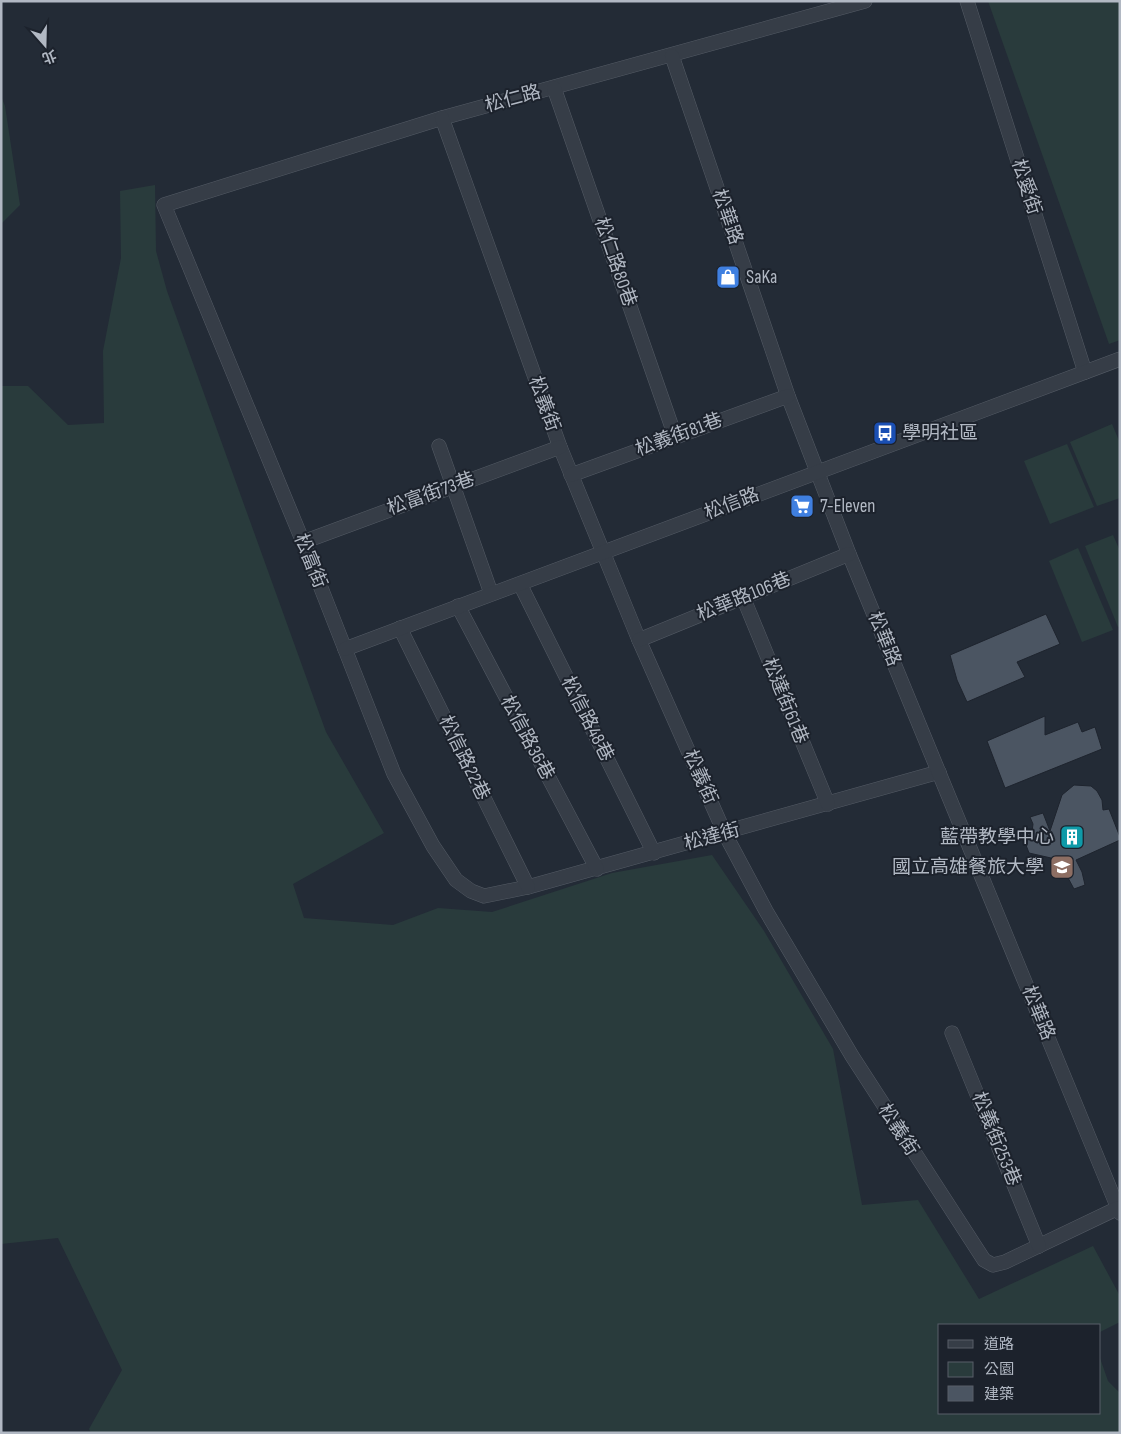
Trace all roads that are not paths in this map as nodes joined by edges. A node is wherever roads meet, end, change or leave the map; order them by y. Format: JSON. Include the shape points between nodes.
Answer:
{"nodes":[{"id":1,"x":865,"y":1,"type":"edge"},
{"id":2,"x":967,"y":1,"type":"edge"},
{"id":3,"x":672,"y":56,"type":"junction"},
{"id":4,"x":554,"y":88,"type":"junction"},
{"id":5,"x":442,"y":118,"type":"junction"},
{"id":6,"x":164,"y":205,"type":"joint"},
{"id":7,"x":1120,"y":359,"type":"edge"},
{"id":8,"x":1085,"y":372,"type":"junction"},
{"id":9,"x":788,"y":396,"type":"junction"},
{"id":10,"x":675,"y":436,"type":"junction"},
{"id":11,"x":439,"y":446,"type":"dead end"},
{"id":12,"x":560,"y":447,"type":"junction"},
{"id":13,"x":818,"y":472,"type":"junction"},
{"id":14,"x":571,"y":476,"type":"junction"},
{"id":15,"x":454,"y":486,"type":"junction"},
{"id":16,"x":303,"y":542,"type":"junction"},
{"id":17,"x":602,"y":554,"type":"junction"},
{"id":18,"x":849,"y":554,"type":"junction"},
{"id":19,"x":520,"y":584,"type":"junction"},
{"id":20,"x":492,"y":594,"type":"junction"},
{"id":21,"x":743,"y":597,"type":"junction"},
{"id":22,"x":458,"y":606,"type":"junction"},
{"id":23,"x":400,"y":628,"type":"junction"},
{"id":24,"x":639,"y":640,"type":"junction"},
{"id":25,"x":345,"y":649,"type":"junction"},
{"id":26,"x":939,"y":772,"type":"junction"},
{"id":27,"x":828,"y":804,"type":"junction"},
{"id":28,"x":725,"y":834,"type":"junction"},
{"id":29,"x":654,"y":853,"type":"junction"},
{"id":30,"x":596,"y":869,"type":"junction"},
{"id":31,"x":528,"y":887,"type":"junction"},
{"id":32,"x":484,"y":896,"type":"joint"},
{"id":33,"x":952,"y":1033,"type":"dead end"},
{"id":34,"x":1119,"y":1210,"type":"edge"},
{"id":35,"x":1040,"y":1246,"type":"junction"}],
"edges":[{"from":1,"to":3,"type":"street","name":"松仁路"},
{"from":2,"to":8,"type":"street","name":"松愛街"},
{"from":3,"to":4,"type":"street","name":"松仁路"},
{"from":3,"to":9,"type":"street","name":"松華路"},
{"from":4,"to":5,"type":"street","name":"松仁路"},
{"from":4,"to":10,"type":"street","name":"松仁路80巷"},
{"from":5,"to":6,"type":"street","name":"松仁路"},
{"from":5,"to":12,"type":"street","name":"松義街"},
{"from":6,"to":16,"type":"street","name":"松富街"},
{"from":7,"to":8,"type":"street","name":"松信路"},
{"from":8,"to":13,"type":"street","name":"松信路"},
{"from":9,"to":10,"type":"street","name":"松義街81巷"},
{"from":9,"to":13,"type":"street","name":"松華路"},
{"from":10,"to":14,"type":"street","name":"松義街81巷"},
{"from":11,"to":15,"type":"street"},
{"from":12,"to":14,"type":"street","name":"松義街"},
{"from":12,"to":15,"type":"street","name":"松富街73巷"},
{"from":13,"to":17,"type":"street","name":"松信路"},
{"from":13,"to":18,"type":"street","name":"松華路"},
{"from":14,"to":17,"type":"street","name":"松義街"},
{"from":15,"to":16,"type":"street","name":"松富街73巷"},
{"from":15,"to":20,"type":"street"},
{"from":16,"to":25,"type":"street","name":"松富街"},
{"from":17,"to":19,"type":"street","name":"松信路"},
{"from":17,"to":24,"type":"street","name":"松義街"},
{"from":18,"to":21,"type":"street","name":"松華路106巷"},
{"from":18,"to":26,"type":"street","name":"松華路"},
{"from":19,"to":20,"type":"street","name":"松信路"},
{"from":19,"to":29,"type":"street","name":"松信路48巷"},
{"from":20,"to":22,"type":"street","name":"松信路"},
{"from":21,"to":24,"type":"street","name":"松華路106巷"},
{"from":21,"to":27,"type":"street","name":"松達街61巷"},
{"from":22,"to":23,"type":"street","name":"松信路"},
{"from":22,"to":30,"type":"street","name":"松信路36巷"},
{"from":23,"to":25,"type":"street","name":"松信路"},
{"from":23,"to":31,"type":"street","name":"松信路22巷"},
{"from":24,"to":28,"type":"street","name":"松義街"},
{"from":25,"to":32,"type":"street","name":"松富街","via":[[394,774],[433,846],[456,880]]},
{"from":26,"to":27,"type":"street","name":"松達街"},
{"from":26,"to":34,"type":"street","name":"松華路"},
{"from":27,"to":28,"type":"street","name":"松達街"},
{"from":28,"to":29,"type":"street","name":"松達街"},
{"from":28,"to":35,"type":"street","name":"松義街","via":[[766,911],[852,1056],[984,1260],[993,1264],[1005,1262]]},
{"from":29,"to":30,"type":"street","name":"松達街"},
{"from":30,"to":31,"type":"street","name":"松達街"},
{"from":31,"to":32,"type":"street","name":"松達街"},
{"from":33,"to":35,"type":"street","name":"松義街253巷"},
{"from":34,"to":35,"type":"street","name":"松義街"}]}
